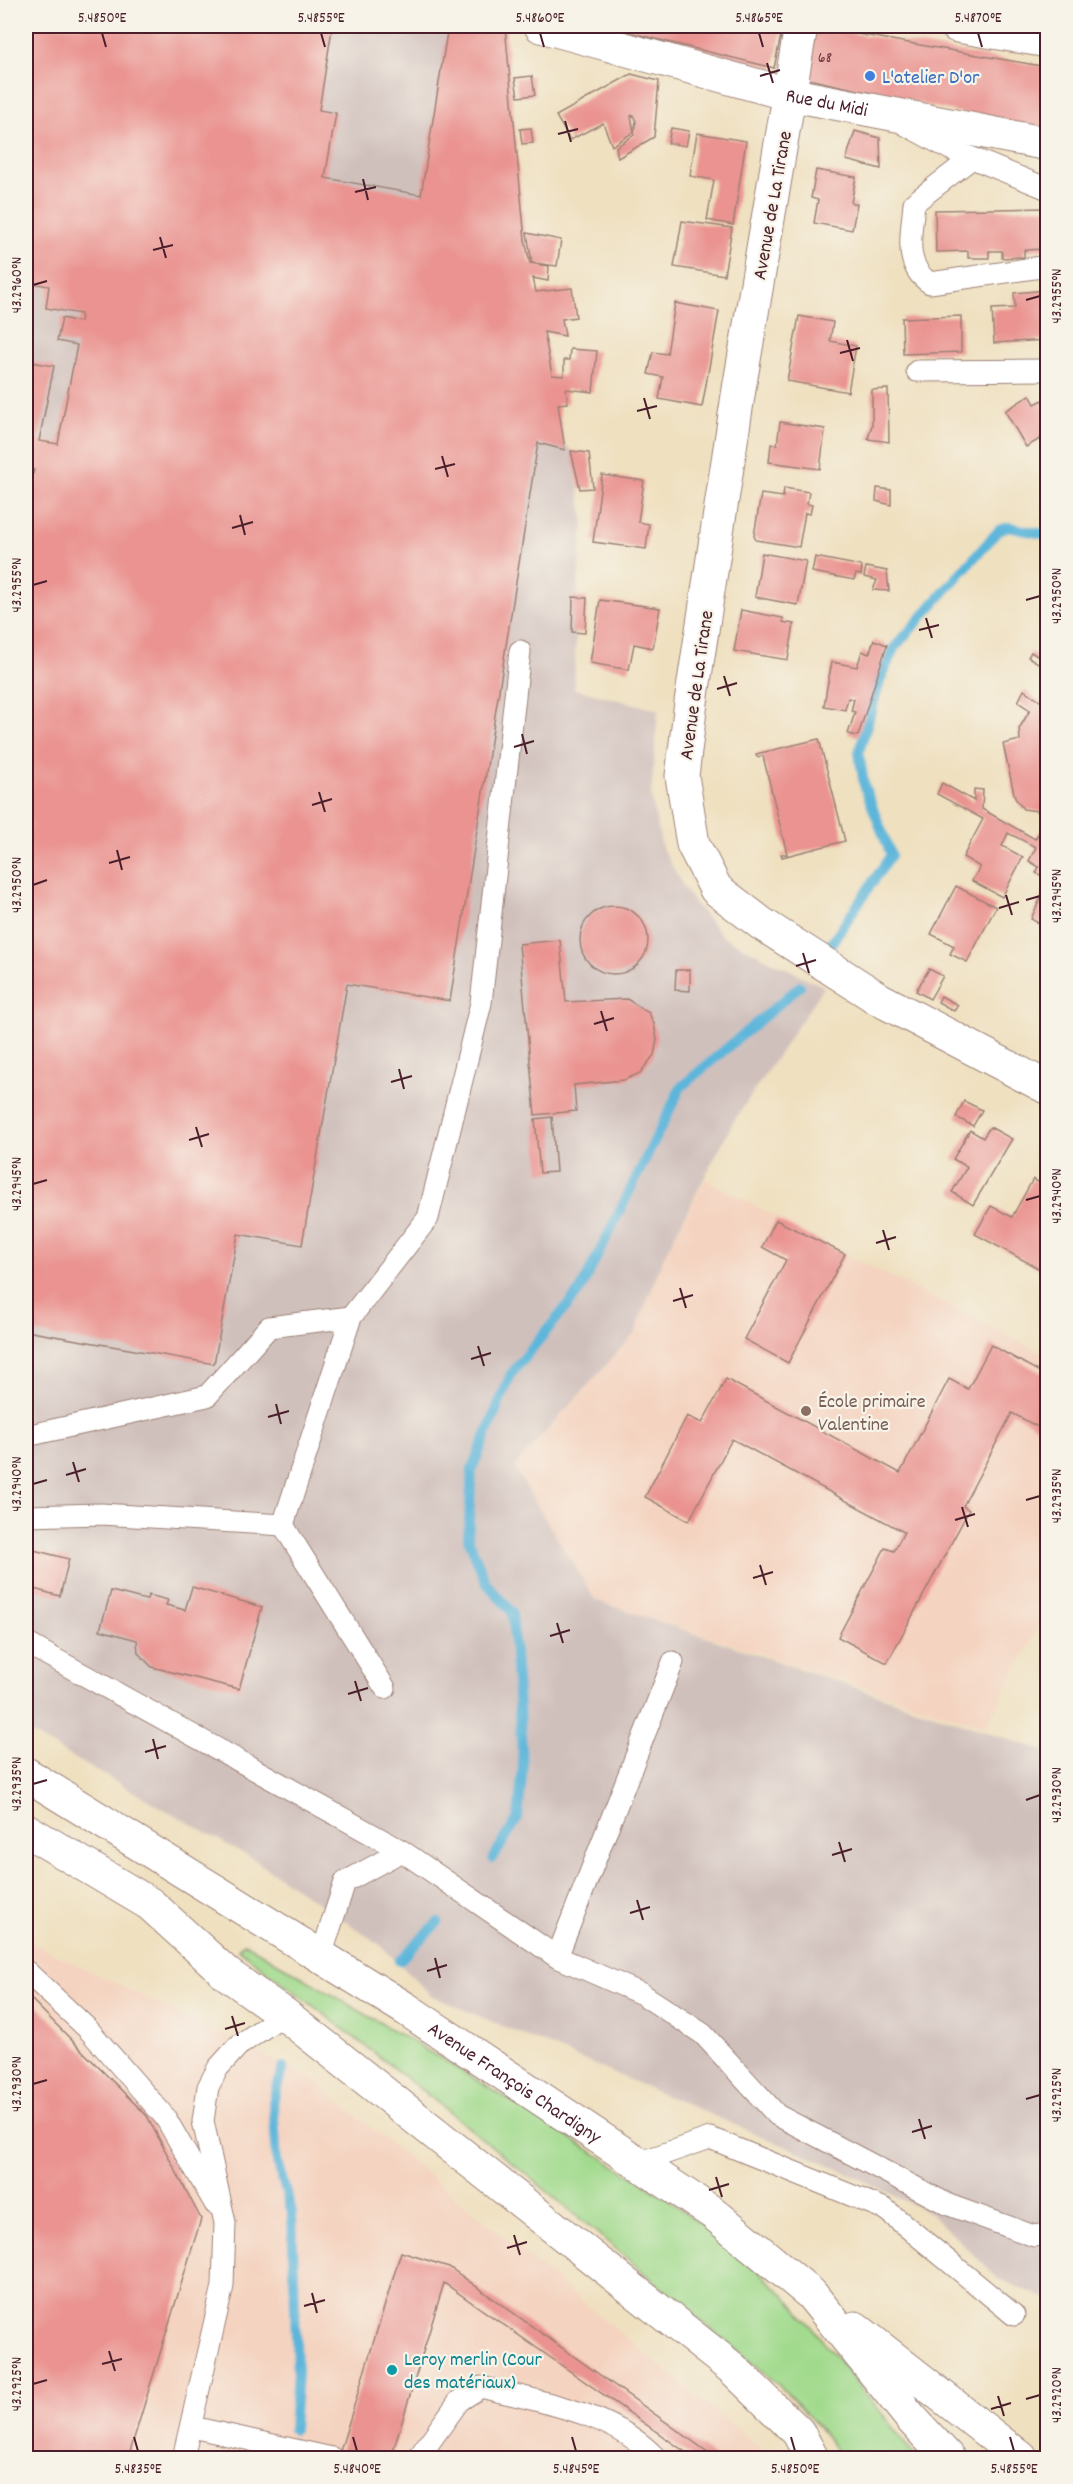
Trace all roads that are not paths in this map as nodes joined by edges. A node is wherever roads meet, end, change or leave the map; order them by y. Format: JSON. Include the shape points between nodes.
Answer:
{"nodes":[{"id":1,"x":541,"y":26,"type":"edge"},
{"id":2,"x":801,"y":26,"type":"edge"},
{"id":3,"x":957,"y":26,"type":"edge"},
{"id":4,"x":1047,"y":40,"type":"edge"},
{"id":5,"x":788,"y":94,"type":"junction"},
{"id":6,"x":880,"y":112,"type":"junction"},
{"id":7,"x":1047,"y":144,"type":"edge"},
{"id":8,"x":972,"y":158,"type":"junction"},
{"id":9,"x":1047,"y":189,"type":"edge"},
{"id":10,"x":1047,"y":266,"type":"edge"},
{"id":11,"x":1047,"y":370,"type":"edge"},
{"id":12,"x":917,"y":371,"type":"dead end"},
{"id":13,"x":520,"y":651,"type":"dead end"},
{"id":14,"x":1047,"y":1088,"type":"edge"},
{"id":15,"x":351,"y":1317,"type":"junction"},
{"id":16,"x":26,"y":1436,"type":"edge"},
{"id":17,"x":26,"y":1516,"type":"edge"},
{"id":18,"x":283,"y":1525,"type":"junction"},
{"id":19,"x":26,"y":1643,"type":"edge"},
{"id":20,"x":672,"y":1662,"type":"dead end"},
{"id":21,"x":385,"y":1688,"type":"dead end"},
{"id":22,"x":26,"y":1774,"type":"edge"},
{"id":23,"x":26,"y":1830,"type":"edge"},
{"id":24,"x":402,"y":1851,"type":"junction"},
{"id":25,"x":26,"y":1854,"type":"edge"},
{"id":26,"x":321,"y":1956,"type":"junction"},
{"id":27,"x":557,"y":1957,"type":"junction"},
{"id":28,"x":26,"y":1971,"type":"edge"},
{"id":29,"x":227,"y":1974,"type":"junction"},
{"id":30,"x":284,"y":2014,"type":"junction"},
{"id":31,"x":638,"y":2163,"type":"junction"},
{"id":32,"x":225,"y":2223,"type":"junction"},
{"id":33,"x":1047,"y":2234,"type":"edge"},
{"id":34,"x":811,"y":2294,"type":"junction"},
{"id":35,"x":1014,"y":2315,"type":"dead end"},
{"id":36,"x":192,"y":2427,"type":"junction"},
{"id":37,"x":183,"y":2458,"type":"edge"},
{"id":38,"x":332,"y":2458,"type":"edge"},
{"id":39,"x":418,"y":2458,"type":"edge"},
{"id":40,"x":656,"y":2458,"type":"edge"},
{"id":41,"x":812,"y":2458,"type":"edge"},
{"id":42,"x":948,"y":2458,"type":"edge"},
{"id":43,"x":1021,"y":2458,"type":"edge"}],
"edges":[{"from":1,"to":5,"type":"main road","name":"Rue du Midi"},
{"from":2,"to":5,"type":"main road","name":"Avenue de La Tirane"},
{"from":3,"to":4,"type":"main road"},
{"from":5,"to":6,"type":"main road","name":"Rue du Midi"},
{"from":5,"to":14,"type":"main road","name":"Avenue de La Tirane","via":[[739,389],[682,776],[693,844],[716,889],[762,924],[879,999]]},
{"from":6,"to":7,"type":"main road","name":"Rue du Midi"},
{"from":6,"to":8,"type":"lane"},
{"from":8,"to":9,"type":"lane"},
{"from":8,"to":10,"type":"lane","via":[[914,203],[910,261],[919,276],[930,283]]},
{"from":11,"to":12,"type":"lane"},
{"from":13,"to":15,"type":"lane","via":[[481,1003],[428,1218]]},
{"from":15,"to":16,"type":"lane","via":[[269,1327],[207,1396]]},
{"from":15,"to":18,"type":"lane"},
{"from":17,"to":18,"type":"lane","via":[[101,1514]]},
{"from":18,"to":21,"type":"lane"},
{"from":19,"to":24,"type":"lane"},
{"from":20,"to":27,"type":"lane"},
{"from":22,"to":26,"type":"main road","name":"Avenue François Chardigny"},
{"from":23,"to":29,"type":"main road","via":[[150,1904]]},
{"from":24,"to":26,"type":"lane","via":[[345,1882]]},
{"from":24,"to":27,"type":"lane"},
{"from":25,"to":29,"type":"main road"},
{"from":26,"to":31,"type":"main road","name":"Avenue François Chardigny"},
{"from":27,"to":33,"type":"lane","via":[[642,1994],[703,2034],[777,2115],[949,2205],[1034,2236]]},
{"from":28,"to":32,"type":"lane","via":[[88,2029],[165,2116]]},
{"from":29,"to":30,"type":"main road"},
{"from":30,"to":32,"type":"lane","via":[[238,2046],[218,2068],[208,2087],[203,2121]]},
{"from":30,"to":41,"type":"main road","via":[[732,2368],[798,2432]]},
{"from":31,"to":34,"type":"main road","name":"Avenue François Chardigny","via":[[713,2213]]},
{"from":31,"to":35,"type":"lane","via":[[710,2138],[720,2142],[885,2209]]},
{"from":32,"to":36,"type":"lane","via":[[223,2286]]},
{"from":34,"to":42,"type":"main road","name":"Avenue François Chardigny"},
{"from":34,"to":43,"type":"main road"},
{"from":36,"to":37,"type":"lane"},
{"from":36,"to":38,"type":"lane"},
{"from":39,"to":40,"type":"lane","via":[[459,2401],[481,2387],[583,2414],[643,2444]]}]}
